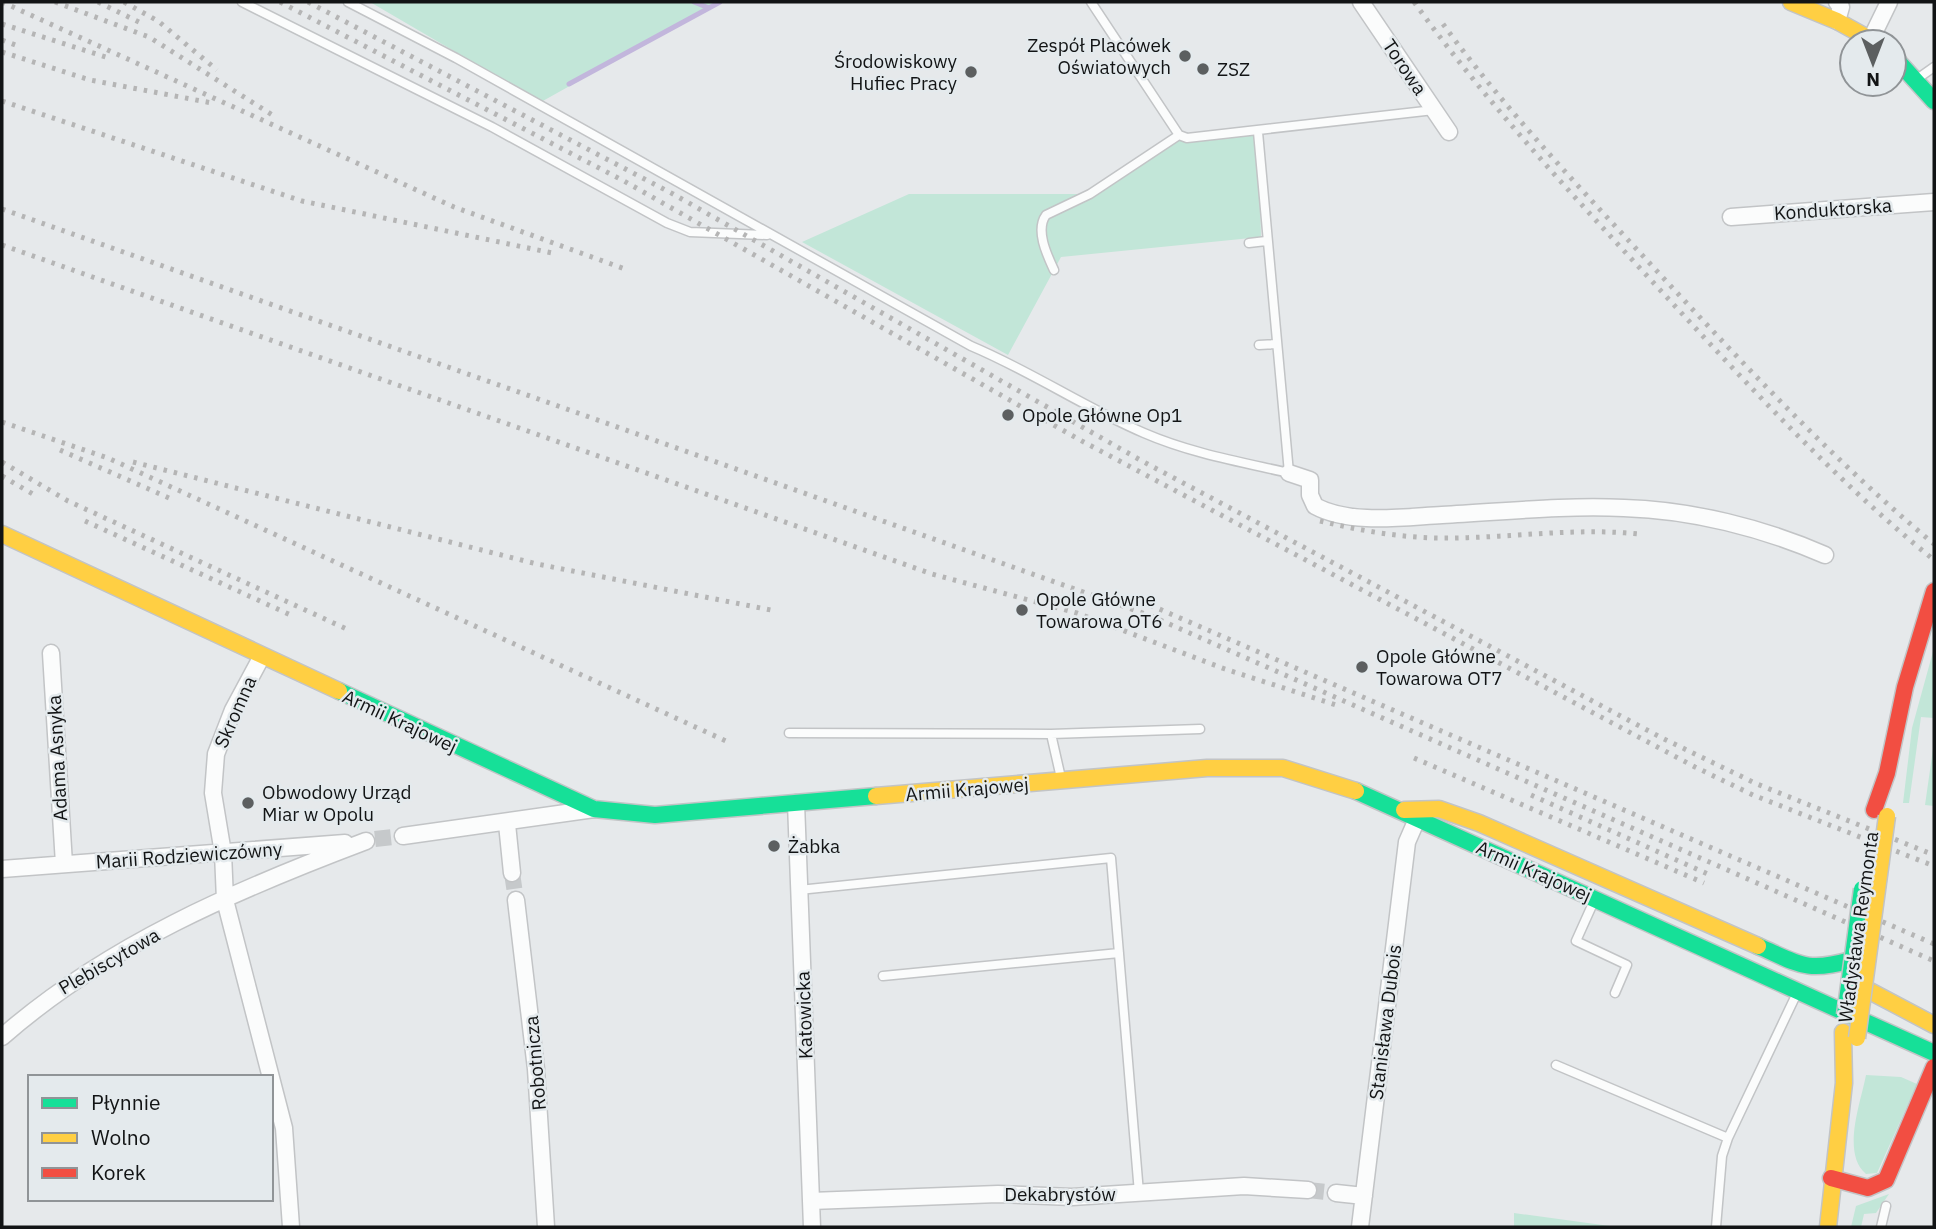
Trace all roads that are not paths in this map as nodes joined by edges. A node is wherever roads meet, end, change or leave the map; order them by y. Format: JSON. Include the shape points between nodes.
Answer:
{"nodes":[{"id":1,"x":242,"y":2,"type":"edge"},
{"id":2,"x":348,"y":2,"type":"edge"},
{"id":3,"x":1091,"y":2,"type":"edge"},
{"id":4,"x":1361,"y":2,"type":"edge"},
{"id":5,"x":1791,"y":2,"type":"edge"},
{"id":6,"x":1837,"y":2,"type":"edge"},
{"id":7,"x":1889,"y":2,"type":"edge"},
{"id":8,"x":1837,"y":21,"type":"junction"},
{"id":9,"x":1850,"y":28,"type":"edge"},
{"id":10,"x":1878,"y":28,"type":"edge"},
{"id":11,"x":1934,"y":67,"type":"edge"},
{"id":12,"x":1908,"y":70,"type":"edge"},
{"id":13,"x":1917,"y":79,"type":"junction"},
{"id":14,"x":1934,"y":101,"type":"edge"},
{"id":15,"x":1434,"y":110,"type":"junction"},
{"id":16,"x":1258,"y":132,"type":"junction"},
{"id":17,"x":1449,"y":132,"type":"dead end"},
{"id":18,"x":1179,"y":135,"type":"junction"},
{"id":19,"x":1934,"y":202,"type":"edge"},
{"id":20,"x":1731,"y":216,"type":"dead end"},
{"id":21,"x":770,"y":235,"type":"junction"},
{"id":22,"x":1266,"y":242,"type":"junction"},
{"id":23,"x":1248,"y":243,"type":"dead end"},
{"id":24,"x":1054,"y":270,"type":"dead end"},
{"id":25,"x":1276,"y":344,"type":"junction"},
{"id":26,"x":1259,"y":345,"type":"dead end"},
{"id":27,"x":1289,"y":473,"type":"junction"},
{"id":28,"x":2,"y":534,"type":"edge"},
{"id":29,"x":1825,"y":555,"type":"dead end"},
{"id":30,"x":1934,"y":591,"type":"edge"},
{"id":31,"x":51,"y":653,"type":"dead end"},
{"id":32,"x":262,"y":656,"type":"junction"},
{"id":33,"x":1200,"y":729,"type":"dead end"},
{"id":34,"x":789,"y":733,"type":"dead end"},
{"id":35,"x":1051,"y":734,"type":"junction"},
{"id":36,"x":1061,"y":781,"type":"junction"},
{"id":37,"x":796,"y":803,"type":"junction"},
{"id":38,"x":594,"y":808,"type":"junction"},
{"id":39,"x":1398,"y":810,"type":"junction"},
{"id":40,"x":1881,"y":813,"type":"junction"},
{"id":41,"x":1418,"y":819,"type":"junction"},
{"id":42,"x":507,"y":824,"type":"junction"},
{"id":43,"x":403,"y":836,"type":"tunnel mouth"},
{"id":44,"x":371,"y":840,"type":"joint"},
{"id":45,"x":223,"y":853,"type":"junction"},
{"id":46,"x":64,"y":864,"type":"junction"},
{"id":47,"x":2,"y":869,"type":"edge"},
{"id":48,"x":512,"y":873,"type":"tunnel mouth"},
{"id":49,"x":799,"y":890,"type":"junction"},
{"id":50,"x":1595,"y":899,"type":"junction"},
{"id":51,"x":225,"y":900,"type":"junction"},
{"id":52,"x":516,"y":900,"type":"tunnel mouth"},
{"id":53,"x":1119,"y":953,"type":"junction"},
{"id":54,"x":1852,"y":960,"type":"junction"},
{"id":55,"x":883,"y":976,"type":"dead end"},
{"id":56,"x":1864,"y":988,"type":"junction"},
{"id":57,"x":1798,"y":990,"type":"junction"},
{"id":58,"x":1615,"y":993,"type":"dead end"},
{"id":59,"x":1934,"y":1025,"type":"edge"},
{"id":60,"x":1875,"y":1026,"type":"junction"},
{"id":61,"x":1850,"y":1035,"type":"junction"},
{"id":62,"x":2,"y":1037,"type":"edge"},
{"id":63,"x":1934,"y":1042,"type":"edge"},
{"id":64,"x":1934,"y":1053,"type":"edge"},
{"id":65,"x":1556,"y":1065,"type":"dead end"},
{"id":66,"x":1934,"y":1068,"type":"edge"},
{"id":67,"x":270,"y":1075,"type":"edge"},
{"id":68,"x":273,"y":1086,"type":"edge"},
{"id":69,"x":1728,"y":1138,"type":"junction"},
{"id":70,"x":1831,"y":1178,"type":"junction"},
{"id":71,"x":1308,"y":1190,"type":"tunnel mouth"},
{"id":72,"x":1139,"y":1193,"type":"junction"},
{"id":73,"x":1336,"y":1193,"type":"tunnel mouth"},
{"id":74,"x":1364,"y":1196,"type":"junction"},
{"id":75,"x":811,"y":1201,"type":"junction"},
{"id":76,"x":1886,"y":1206,"type":"dead end"},
{"id":77,"x":291,"y":1227,"type":"edge"},
{"id":78,"x":547,"y":1227,"type":"edge"},
{"id":79,"x":812,"y":1227,"type":"edge"},
{"id":80,"x":1360,"y":1227,"type":"edge"},
{"id":81,"x":1716,"y":1227,"type":"edge"},
{"id":82,"x":1828,"y":1227,"type":"edge"},
{"id":83,"x":1881,"y":1227,"type":"edge"}],
"edges":[{"from":1,"to":21,"type":"lane","via":[[492,127],[667,223],[690,232]]},
{"from":2,"to":21,"type":"lane"},
{"from":3,"to":18,"type":"lane"},
{"from":4,"to":15,"type":"street","name":"Torowa"},
{"from":5,"to":8,"type":"street"},
{"from":6,"to":8,"type":"street","via":[[1841,7]]},
{"from":7,"to":10,"type":"street"},
{"from":8,"to":9,"type":"street"},
{"from":11,"to":13,"type":"lane"},
{"from":12,"to":13,"type":"street"},
{"from":13,"to":14,"type":"street"},
{"from":15,"to":16,"type":"lane"},
{"from":15,"to":17,"type":"street","name":"Torowa"},
{"from":16,"to":18,"type":"lane"},
{"from":16,"to":22,"type":"lane"},
{"from":18,"to":24,"type":"lane","via":[[1090,194],[1046,215],[1042,221],[1044,247]]},
{"from":19,"to":20,"type":"street","name":"Konduktorska"},
{"from":21,"to":27,"type":"lane","via":[[971,346],[1013,363],[1145,434]]},
{"from":22,"to":23,"type":"lane"},
{"from":22,"to":25,"type":"lane"},
{"from":25,"to":26,"type":"lane"},
{"from":25,"to":27,"type":"lane"},
{"from":27,"to":29,"type":"street","via":[[1310,480],[1315,506],[1335,513],[1384,517],[1573,508],[1664,510],[1759,530]]},
{"from":28,"to":32,"type":"street","name":"Armii Krajowej"},
{"from":30,"to":40,"type":"street","name":"Władysława Reymonta","via":[[1905,687],[1887,773],[1877,795]]},
{"from":31,"to":46,"type":"street","name":"Adama Asnyka"},
{"from":32,"to":38,"type":"street","name":"Armii Krajowej"},
{"from":32,"to":45,"type":"street","name":"Skromna","via":[[216,754],[213,793]]},
{"from":33,"to":35,"type":"lane"},
{"from":34,"to":35,"type":"lane"},
{"from":35,"to":36,"type":"lane"},
{"from":36,"to":37,"type":"street","name":"Armii Krajowej"},
{"from":36,"to":39,"type":"street","name":"Armii Krajowej","via":[[1207,768],[1283,768],[1346,786]]},
{"from":37,"to":38,"type":"street","name":"Armii Krajowej","via":[[655,815]]},
{"from":37,"to":49,"type":"street","name":"Katowicka"},
{"from":38,"to":42,"type":"street"},
{"from":39,"to":41,"type":"street","name":"Armii Krajowej"},
{"from":39,"to":54,"type":"street","via":[[1439,809],[1479,823],[1805,967],[1821,970]]},
{"from":40,"to":54,"type":"street","name":"Władysława Reymonta","bridge":true},
{"from":40,"to":56,"type":"street","name":"Władysława Reymonta","bridge":true},
{"from":41,"to":50,"type":"street","name":"Armii Krajowej"},
{"from":41,"to":74,"type":"street","name":"Stanisława Dubois","via":[[1407,842]]},
{"from":42,"to":43,"type":"street"},
{"from":42,"to":48,"type":"street"},
{"from":44,"to":45,"type":"street","name":"Marii Rodziewiczówny"},
{"from":44,"to":51,"type":"street","name":"Plebiscytowa"},
{"from":45,"to":46,"type":"street","name":"Marii Rodziewiczówny"},
{"from":45,"to":51,"type":"street"},
{"from":46,"to":47,"type":"street","name":"Marii Rodziewiczówny"},
{"from":49,"to":53,"type":"lane","via":[[1111,858]]},
{"from":49,"to":75,"type":"street","name":"Katowicka"},
{"from":50,"to":57,"type":"street","name":"Armii Krajowej"},
{"from":50,"to":58,"type":"lane","via":[[1576,941],[1627,965]]},
{"from":51,"to":62,"type":"street","name":"Plebiscytowa","via":[[90,968]]},
{"from":51,"to":67,"type":"street"},
{"from":52,"to":78,"type":"street","name":"Robotnicza","via":[[536,1069]]},
{"from":53,"to":55,"type":"lane"},
{"from":53,"to":72,"type":"lane"},
{"from":54,"to":61,"type":"street","name":"Władysława Reymonta","bridge":true},
{"from":56,"to":59,"type":"street"},
{"from":56,"to":61,"type":"street","name":"Władysława Reymonta","bridge":true},
{"from":57,"to":60,"type":"street","name":"Armii Krajowej"},
{"from":57,"to":69,"type":"lane"},
{"from":60,"to":63,"type":"lane","via":[[1893,1024]]},
{"from":60,"to":64,"type":"street","name":"Armii Krajowej"},
{"from":61,"to":70,"type":"street","name":"Władysława Reymonta"},
{"from":65,"to":69,"type":"lane"},
{"from":66,"to":70,"type":"street","via":[[1886,1180],[1868,1188]]},
{"from":68,"to":77,"type":"street","via":[[282,1121]]},
{"from":69,"to":81,"type":"lane","via":[[1722,1156]]},
{"from":70,"to":82,"type":"street","name":"Władysława Reymonta"},
{"from":71,"to":72,"type":"street","name":"Dekabrystów","via":[[1244,1186]]},
{"from":72,"to":75,"type":"street","name":"Dekabrystów"},
{"from":73,"to":74,"type":"street"},
{"from":74,"to":80,"type":"street","name":"Stanisława Dubois"},
{"from":75,"to":79,"type":"street","name":"Katowicka"},
{"from":76,"to":83,"type":"lane"}]}
